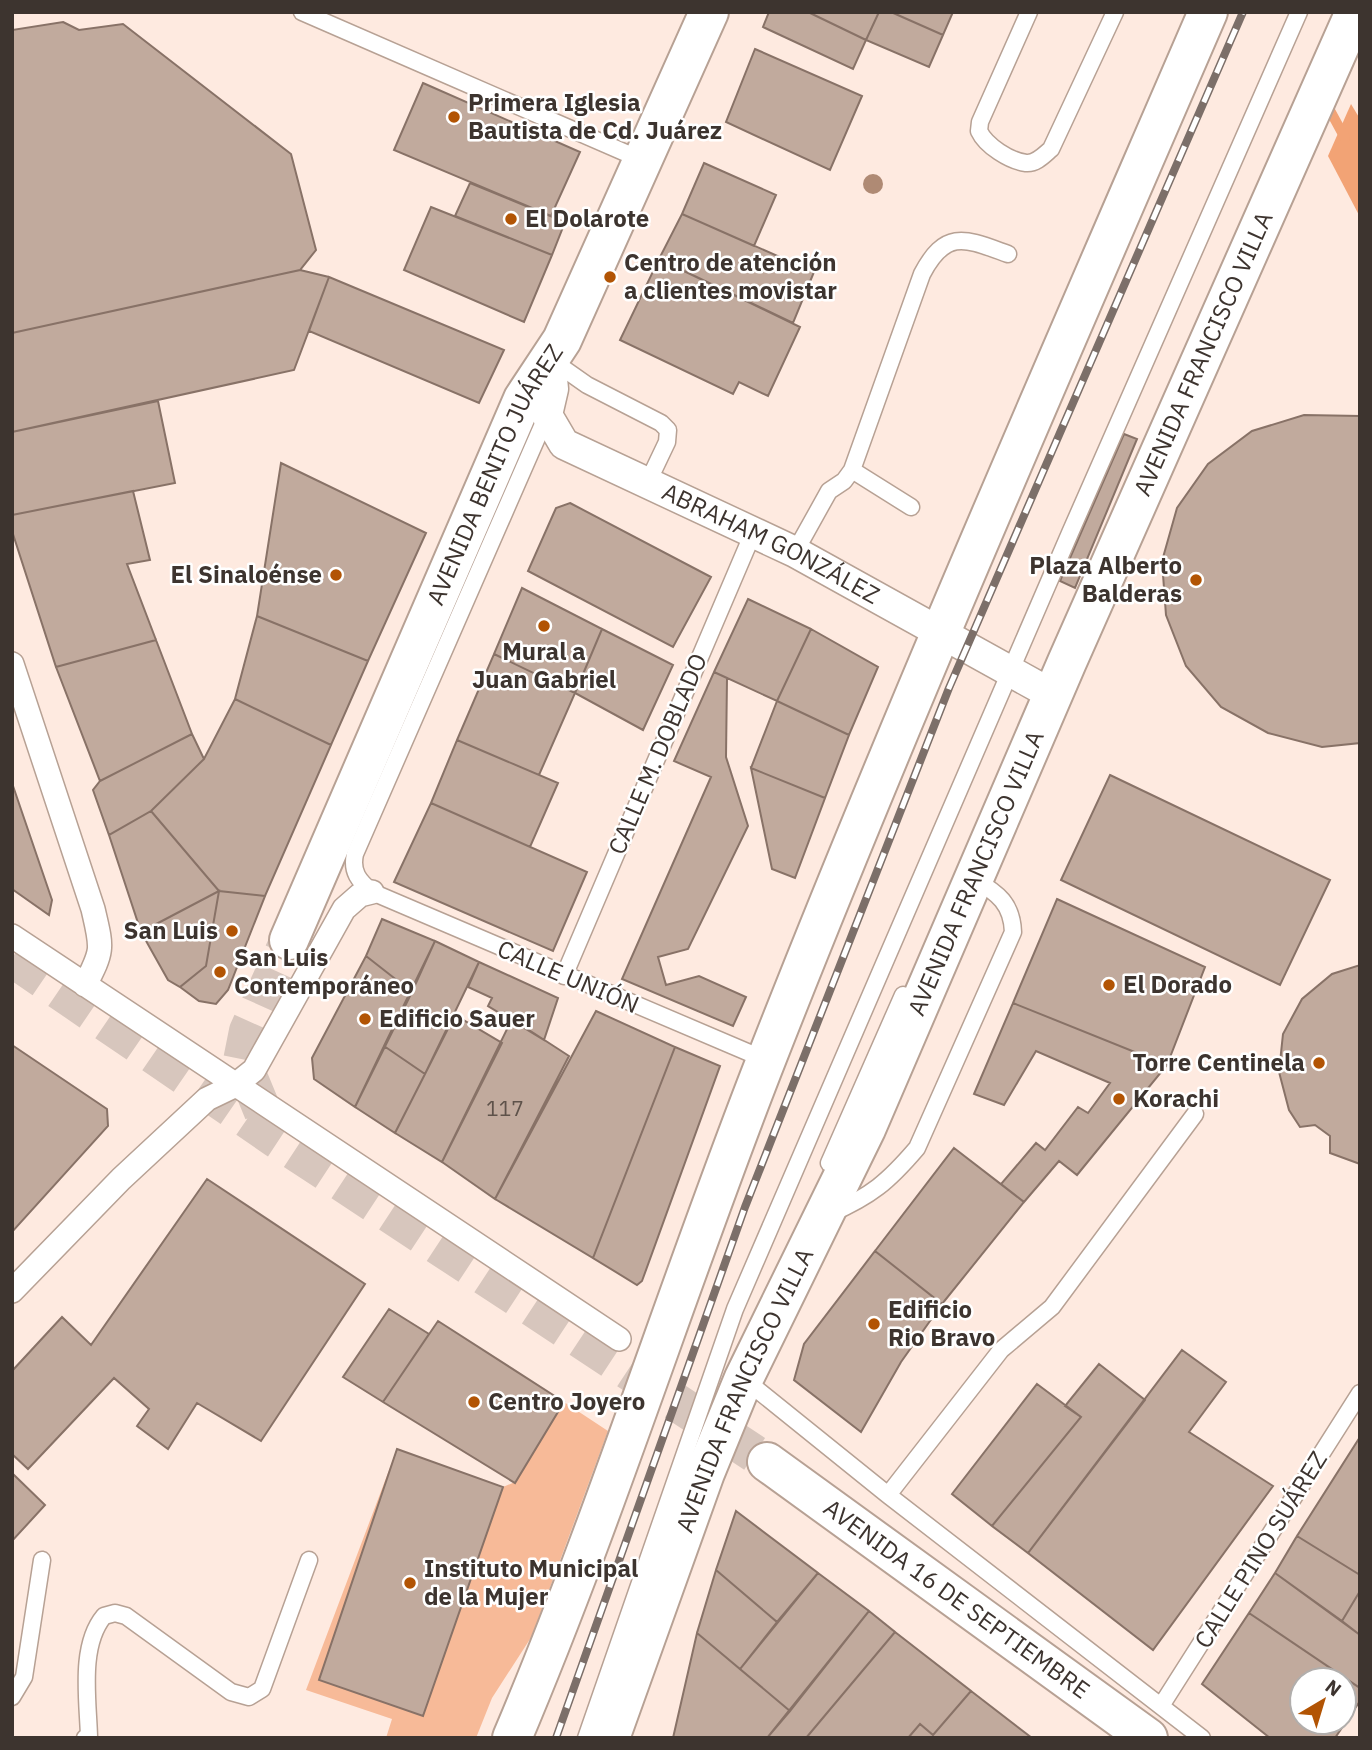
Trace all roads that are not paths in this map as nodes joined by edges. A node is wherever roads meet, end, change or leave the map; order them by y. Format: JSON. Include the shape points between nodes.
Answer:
{"nodes":[{"id":1,"x":302,"y":12,"type":"edge"},
{"id":2,"x":709,"y":12,"type":"edge"},
{"id":3,"x":1029,"y":12,"type":"edge"},
{"id":4,"x":1115,"y":12,"type":"edge"},
{"id":5,"x":1208,"y":12,"type":"edge"},
{"id":6,"x":1299,"y":12,"type":"edge"},
{"id":7,"x":1338,"y":12,"type":"edge"},
{"id":8,"x":1355,"y":12,"type":"edge"},
{"id":9,"x":645,"y":160,"type":"junction"},
{"id":10,"x":1008,"y":254,"type":"dead end"},
{"id":11,"x":550,"y":359,"type":"junction"},
{"id":12,"x":547,"y":415,"type":"junction"},
{"id":13,"x":1158,"y":415,"type":"dead end"},
{"id":14,"x":852,"y":470,"type":"junction"},
{"id":15,"x":648,"y":482,"type":"junction"},
{"id":16,"x":911,"y":507,"type":"dead end"},
{"id":17,"x":753,"y":533,"type":"junction"},
{"id":18,"x":795,"y":552,"type":"junction"},
{"id":19,"x":1097,"y":554,"type":"dead end"},
{"id":20,"x":940,"y":630,"type":"junction"},
{"id":21,"x":12,"y":664,"type":"edge"},
{"id":22,"x":1010,"y":671,"type":"junction"},
{"id":23,"x":1046,"y":691,"type":"junction"},
{"id":24,"x":999,"y":778,"type":"dead end"},
{"id":25,"x":975,"y":880,"type":"junction"},
{"id":26,"x":372,"y":892,"type":"junction"},
{"id":27,"x":12,"y":936,"type":"edge"},
{"id":28,"x":289,"y":940,"type":"tunnel mouth"},
{"id":29,"x":564,"y":976,"type":"junction"},
{"id":30,"x":909,"y":982,"type":"dead end"},
{"id":31,"x":85,"y":985,"type":"junction"},
{"id":32,"x":766,"y":1060,"type":"junction"},
{"id":33,"x":234,"y":1086,"type":"junction"},
{"id":34,"x":1195,"y":1114,"type":"dead end"},
{"id":35,"x":824,"y":1173,"type":"dead end"},
{"id":36,"x":819,"y":1208,"type":"junction"},
{"id":37,"x":12,"y":1291,"type":"edge"},
{"id":38,"x":619,"y":1339,"type":"dead end"},
{"id":39,"x":744,"y":1378,"type":"junction"},
{"id":40,"x":707,"y":1393,"type":"junction"},
{"id":41,"x":1360,"y":1393,"type":"edge"},
{"id":42,"x":767,"y":1462,"type":"tunnel mouth"},
{"id":43,"x":888,"y":1495,"type":"junction"},
{"id":44,"x":41,"y":1560,"type":"dead end"},
{"id":45,"x":309,"y":1560,"type":"dead end"},
{"id":46,"x":12,"y":1697,"type":"edge"},
{"id":47,"x":1154,"y":1722,"type":"edge"},
{"id":48,"x":88,"y":1737,"type":"edge"},
{"id":49,"x":512,"y":1738,"type":"edge"},
{"id":50,"x":586,"y":1738,"type":"edge"},
{"id":51,"x":610,"y":1738,"type":"edge"},
{"id":52,"x":1202,"y":1738,"type":"edge"}],
"edges":[{"from":1,"to":9,"type":"lane"},
{"from":2,"to":9,"type":"main road","name":"AVENIDA BENITO JUÁREZ"},
{"from":3,"to":4,"type":"lane","via":[[979,131],[991,147],[1026,163],[1051,149]]},
{"from":5,"to":20,"type":"main road"},
{"from":6,"to":22,"type":"lane","name":"AVENIDA FRANCISCO VILLA"},
{"from":7,"to":13,"type":"lane","name":"AVENIDA FRANCISCO VILLA"},
{"from":8,"to":23,"type":"main road","name":"AVENIDA FRANCISCO VILLA"},
{"from":9,"to":11,"type":"main road","name":"AVENIDA BENITO JUÁREZ"},
{"from":10,"to":14,"type":"lane","via":[[968,240],[948,242],[933,253]]},
{"from":11,"to":12,"type":"street","via":[[553,390]]},
{"from":11,"to":15,"type":"lane","via":[[587,385],[662,423],[667,442]]},
{"from":11,"to":28,"type":"main road","name":"AVENIDA BENITO JUÁREZ","via":[[523,398]]},
{"from":12,"to":15,"type":"street","name":"ABRAHAM GONZÁLEZ","via":[[564,444]]},
{"from":12,"to":26,"type":"lane","via":[[355,854],[357,880]]},
{"from":14,"to":16,"type":"lane"},
{"from":14,"to":18,"type":"lane","via":[[829,491]]},
{"from":15,"to":17,"type":"street","name":"ABRAHAM GONZÁLEZ"},
{"from":17,"to":18,"type":"street","name":"ABRAHAM GONZÁLEZ"},
{"from":17,"to":29,"type":"lane","name":"CALLE M. DOBLADO"},
{"from":18,"to":20,"type":"street","name":"ABRAHAM GONZÁLEZ"},
{"from":19,"to":23,"type":"lane","name":"AVENIDA FRANCISCO VILLA"},
{"from":20,"to":22,"type":"street","name":"ABRAHAM GONZÁLEZ"},
{"from":20,"to":32,"type":"main road"},
{"from":21,"to":31,"type":"street","via":[[101,943],[100,958]]},
{"from":22,"to":23,"type":"street","name":"ABRAHAM GONZÁLEZ"},
{"from":22,"to":40,"type":"lane","name":"AVENIDA FRANCISCO VILLA","via":[[736,1309]]},
{"from":23,"to":24,"type":"lane","name":"AVENIDA FRANCISCO VILLA"},
{"from":23,"to":25,"type":"main road","name":"AVENIDA FRANCISCO VILLA"},
{"from":25,"to":36,"type":"main road","name":"AVENIDA FRANCISCO VILLA"},
{"from":25,"to":36,"type":"lane","via":[[995,891],[1012,914],[1013,932],[917,1148],[865,1199]]},
{"from":26,"to":29,"type":"lane","name":"CALLE UNIÓN"},
{"from":26,"to":33,"type":"street","via":[[360,895],[344,909],[260,1063]]},
{"from":27,"to":31,"type":"street"},
{"from":29,"to":32,"type":"lane","name":"CALLE UNIÓN"},
{"from":30,"to":35,"type":"lane","name":"AVENIDA FRANCISCO VILLA"},
{"from":31,"to":33,"type":"street"},
{"from":32,"to":49,"type":"main road","via":[[630,1424],[559,1630]]},
{"from":33,"to":37,"type":"street","via":[[207,1099]]},
{"from":33,"to":38,"type":"street"},
{"from":34,"to":43,"type":"lane","via":[[1052,1307],[1001,1350]]},
{"from":36,"to":39,"type":"main road","name":"AVENIDA FRANCISCO VILLA"},
{"from":36,"to":40,"type":"lane","name":"AVENIDA FRANCISCO VILLA","via":[[757,1326]]},
{"from":39,"to":43,"type":"lane"},
{"from":39,"to":51,"type":"main road","name":"AVENIDA FRANCISCO VILLA"},
{"from":40,"to":50,"type":"lane","name":"AVENIDA FRANCISCO VILLA"},
{"from":41,"to":47,"type":"lane","name":"CALLE PINO SUÁREZ"},
{"from":42,"to":47,"type":"main road","name":"AVENIDA 16 DE SEPTIEMBRE"},
{"from":43,"to":47,"type":"lane"},
{"from":44,"to":46,"type":"lane","via":[[24,1677]]},
{"from":45,"to":48,"type":"lane","via":[[262,1689],[249,1697],[231,1692],[126,1616],[104,1616],[93,1636],[89,1663]]},
{"from":47,"to":52,"type":"lane"}]}
